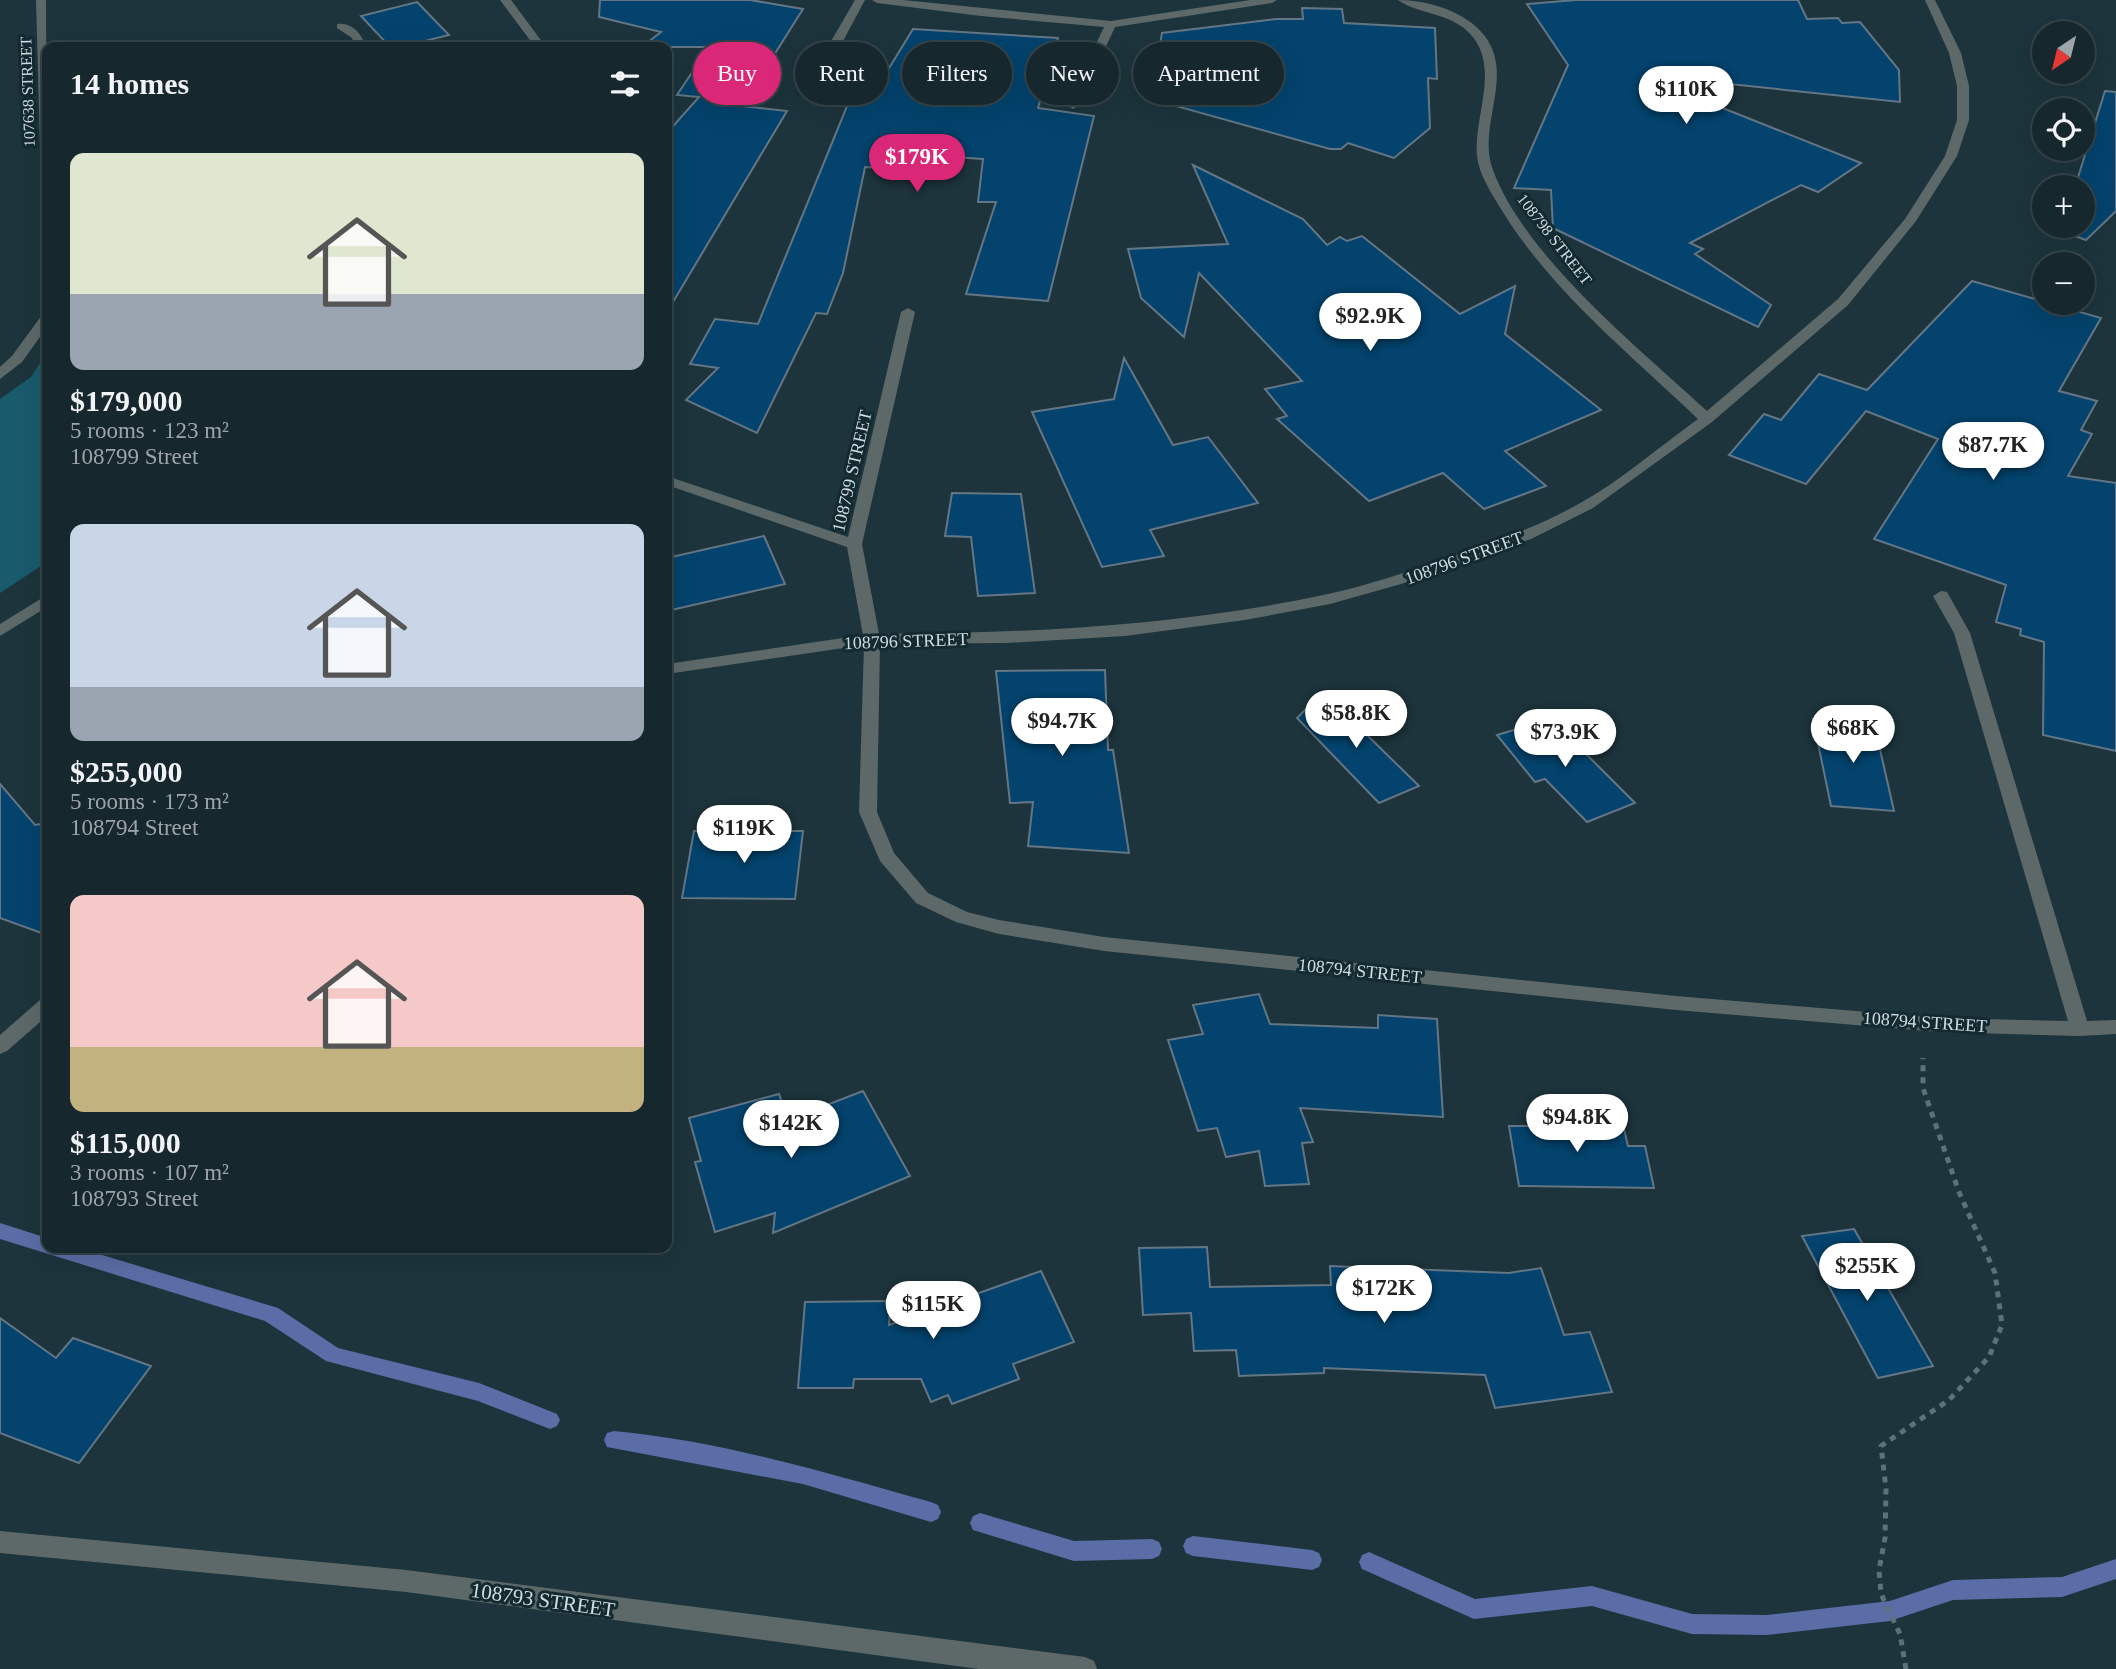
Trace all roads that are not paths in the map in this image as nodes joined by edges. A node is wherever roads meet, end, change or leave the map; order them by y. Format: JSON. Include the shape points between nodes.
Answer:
{"nodes":[{"id":1,"x":41,"y":0,"type":"edge"},
{"id":2,"x":505,"y":0,"type":"edge"},
{"id":3,"x":860,"y":0,"type":"edge"},
{"id":4,"x":877,"y":0,"type":"edge"},
{"id":5,"x":1272,"y":0,"type":"edge"},
{"id":6,"x":1403,"y":0,"type":"edge"},
{"id":7,"x":1930,"y":0,"type":"edge"},
{"id":8,"x":1111,"y":24,"type":"junction"},
{"id":9,"x":341,"y":26,"type":"dead end"},
{"id":10,"x":43,"y":42,"type":"edge"},
{"id":11,"x":359,"y":42,"type":"edge"},
{"id":12,"x":537,"y":42,"type":"edge"},
{"id":13,"x":837,"y":42,"type":"edge"},
{"id":14,"x":1103,"y":42,"type":"edge"},
{"id":15,"x":908,"y":312,"type":"dead end"},
{"id":16,"x":42,"y":325,"type":"edge"},
{"id":17,"x":0,"y":375,"type":"edge"},
{"id":18,"x":1707,"y":419,"type":"junction"},
{"id":19,"x":672,"y":482,"type":"edge"},
{"id":20,"x":854,"y":544,"type":"junction"},
{"id":21,"x":1941,"y":596,"type":"dead end"},
{"id":22,"x":42,"y":603,"type":"edge"},
{"id":23,"x":0,"y":631,"type":"edge"},
{"id":24,"x":872,"y":639,"type":"junction"},
{"id":25,"x":672,"y":668,"type":"edge"},
{"id":26,"x":42,"y":1009,"type":"edge"},
{"id":27,"x":2116,"y":1027,"type":"edge"},
{"id":28,"x":2080,"y":1029,"type":"junction"},
{"id":29,"x":0,"y":1046,"type":"edge"},
{"id":30,"x":0,"y":1542,"type":"edge"},
{"id":31,"x":1085,"y":1669,"type":"edge"}],
"edges":[{"from":1,"to":10,"type":"street","name":"107638 STREET"},
{"from":2,"to":12,"type":"street"},
{"from":3,"to":13,"type":"street"},
{"from":4,"to":8,"type":"street"},
{"from":5,"to":8,"type":"street"},
{"from":6,"to":18,"type":"street","name":"108798 STREET","via":[[1462,21],[1486,43],[1493,71],[1482,147],[1486,170],[1506,208],[1567,288]]},
{"from":7,"to":18,"type":"street","name":"108796 STREET","via":[[1955,53],[1962,86],[1962,120],[1951,156],[1910,221],[1843,302]]},
{"from":8,"to":14,"type":"street"},
{"from":9,"to":11,"type":"street"},
{"from":15,"to":20,"type":"street","name":"108799 STREET"},
{"from":16,"to":17,"type":"street"},
{"from":18,"to":24,"type":"street","name":"108796 STREET","via":[[1588,505],[1538,530],[1469,558],[1356,592],[1245,615],[1125,631]]},
{"from":19,"to":20,"type":"street"},
{"from":20,"to":24,"type":"street","name":"108799 STREET"},
{"from":21,"to":28,"type":"street","via":[[1962,633]]},
{"from":22,"to":23,"type":"street"},
{"from":24,"to":25,"type":"street","name":"108796 STREET"},
{"from":24,"to":28,"type":"street","name":"108794 STREET","via":[[868,813],[886,856],[922,898],[962,917],[1104,944],[1676,1003]]},
{"from":26,"to":29,"type":"street"},
{"from":27,"to":28,"type":"street","name":"108794 STREET"},
{"from":30,"to":31,"type":"street","name":"108793 STREET","via":[[406,1581]]}]}
